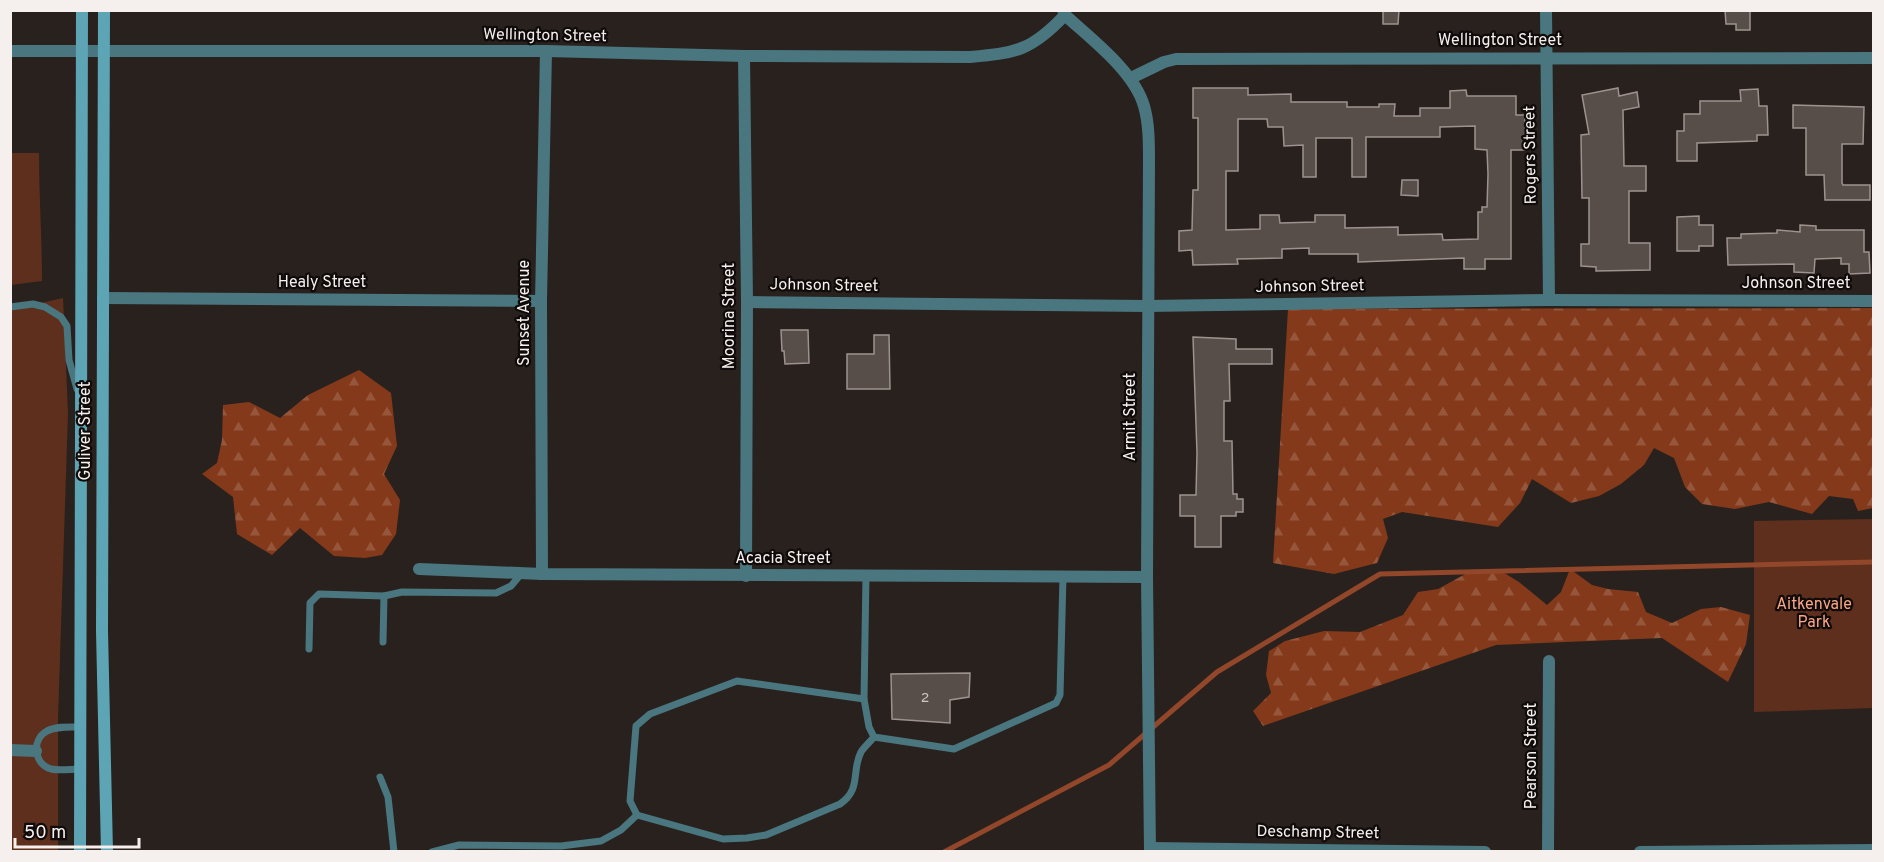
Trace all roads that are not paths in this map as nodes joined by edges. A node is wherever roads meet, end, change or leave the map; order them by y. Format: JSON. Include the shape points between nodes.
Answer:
{"nodes":[{"id":1,"x":82,"y":10,"type":"edge"},
{"id":2,"x":104,"y":10,"type":"edge"},
{"id":3,"x":1546,"y":10,"type":"edge"},
{"id":4,"x":1064,"y":13,"type":"edge"},
{"id":5,"x":10,"y":51,"type":"edge"},
{"id":6,"x":104,"y":51,"type":"junction"},
{"id":7,"x":546,"y":51,"type":"junction"},
{"id":8,"x":82,"y":52,"type":"junction"},
{"id":9,"x":744,"y":56,"type":"junction"},
{"id":10,"x":1546,"y":58,"type":"junction"},
{"id":11,"x":1874,"y":58,"type":"edge"},
{"id":12,"x":1131,"y":78,"type":"junction"},
{"id":13,"x":103,"y":297,"type":"junction"},
{"id":14,"x":1549,"y":300,"type":"junction"},
{"id":15,"x":541,"y":301,"type":"junction"},
{"id":16,"x":1874,"y":301,"type":"edge"},
{"id":17,"x":747,"y":302,"type":"junction"},
{"id":18,"x":1147,"y":306,"type":"junction"},
{"id":19,"x":10,"y":307,"type":"edge"},
{"id":20,"x":81,"y":403,"type":"junction"},
{"id":21,"x":419,"y":569,"type":"dead end"},
{"id":22,"x":522,"y":573,"type":"junction"},
{"id":23,"x":542,"y":574,"type":"junction"},
{"id":24,"x":866,"y":575,"type":"junction"},
{"id":25,"x":746,"y":576,"type":"junction"},
{"id":26,"x":1063,"y":576,"type":"junction"},
{"id":27,"x":1147,"y":577,"type":"junction"},
{"id":28,"x":384,"y":596,"type":"junction"},
{"id":29,"x":383,"y":642,"type":"dead end"},
{"id":30,"x":309,"y":649,"type":"dead end"},
{"id":31,"x":1549,"y":661,"type":"dead end"},
{"id":32,"x":864,"y":699,"type":"junction"},
{"id":33,"x":80,"y":727,"type":"junction"},
{"id":34,"x":874,"y":737,"type":"junction"},
{"id":35,"x":10,"y":750,"type":"edge"},
{"id":36,"x":36,"y":750,"type":"junction"},
{"id":37,"x":80,"y":768,"type":"junction"},
{"id":38,"x":380,"y":777,"type":"dead end"},
{"id":39,"x":637,"y":815,"type":"junction"},
{"id":40,"x":1150,"y":850,"type":"edge"},
{"id":41,"x":1874,"y":850,"type":"edge"},
{"id":42,"x":80,"y":852,"type":"edge"},
{"id":43,"x":107,"y":852,"type":"edge"},
{"id":44,"x":394,"y":852,"type":"edge"},
{"id":45,"x":432,"y":852,"type":"edge"},
{"id":46,"x":1485,"y":852,"type":"edge"},
{"id":47,"x":1548,"y":852,"type":"edge"},
{"id":48,"x":1640,"y":852,"type":"edge"}],
"edges":[{"from":1,"to":8,"type":"main road","name":"Guliver Street"},
{"from":2,"to":6,"type":"main road","name":"Guliver Street"},
{"from":3,"to":10,"type":"street","name":"Rogers Street"},
{"from":4,"to":9,"type":"street","name":"Wellington Street","via":[[1048,33],[1025,48],[1001,54]]},
{"from":4,"to":12,"type":"street","name":"Armit Street"},
{"from":5,"to":8,"type":"street","name":"Wellington Street"},
{"from":6,"to":7,"type":"street","name":"Wellington Street"},
{"from":6,"to":8,"type":"street","name":"Wellington Street"},
{"from":6,"to":13,"type":"main road","name":"Guliver Street"},
{"from":7,"to":9,"type":"street","name":"Wellington Street"},
{"from":7,"to":15,"type":"street","name":"Sunset Avenue"},
{"from":8,"to":20,"type":"main road","name":"Guliver Street"},
{"from":9,"to":17,"type":"street","name":"Moorina Street"},
{"from":10,"to":11,"type":"street","name":"Wellington Street"},
{"from":10,"to":12,"type":"street","name":"Wellington Street","via":[[1176,59]]},
{"from":10,"to":14,"type":"street","name":"Rogers Street"},
{"from":12,"to":18,"type":"street","name":"Armit Street","via":[[1148,124]]},
{"from":13,"to":15,"type":"street","name":"Healy Street"},
{"from":13,"to":43,"type":"main road","name":"Guliver Street","via":[[102,631]]},
{"from":14,"to":16,"type":"street","name":"Johnson Street"},
{"from":14,"to":18,"type":"street","name":"Johnson Street"},
{"from":15,"to":23,"type":"street","name":"Sunset Avenue"},
{"from":17,"to":18,"type":"street","name":"Johnson Street"},
{"from":17,"to":25,"type":"street","name":"Moorina Street"},
{"from":18,"to":27,"type":"street","name":"Armit Street"},
{"from":19,"to":20,"type":"lane","via":[[45,307],[68,326],[69,360]]},
{"from":20,"to":33,"type":"main road","name":"Guliver Street"},
{"from":21,"to":22,"type":"street","name":"Acacia Street"},
{"from":22,"to":23,"type":"street","name":"Acacia Street"},
{"from":22,"to":28,"type":"lane","via":[[511,586],[495,593],[402,592]]},
{"from":23,"to":25,"type":"street","name":"Acacia Street"},
{"from":24,"to":25,"type":"street","name":"Acacia Street"},
{"from":24,"to":26,"type":"street","name":"Acacia Street"},
{"from":24,"to":32,"type":"lane"},
{"from":26,"to":27,"type":"street","name":"Acacia Street"},
{"from":26,"to":34,"type":"lane","via":[[1060,695],[1056,703],[954,749]]},
{"from":27,"to":40,"type":"street","name":"Armit Street"},
{"from":28,"to":29,"type":"lane"},
{"from":28,"to":30,"type":"lane","via":[[315,597],[310,603]]},
{"from":31,"to":47,"type":"street","name":"Pearson Street"},
{"from":32,"to":34,"type":"lane"},
{"from":32,"to":39,"type":"lane","via":[[737,681],[650,714],[636,726],[630,801]]},
{"from":33,"to":36,"type":"lane","via":[[49,730],[41,736]]},
{"from":33,"to":37,"type":"main road","name":"Guliver Street"},
{"from":34,"to":39,"type":"lane","via":[[861,752],[854,789],[848,799],[766,835],[723,838]]},
{"from":35,"to":36,"type":"street"},
{"from":36,"to":37,"type":"lane","via":[[47,768]]},
{"from":37,"to":42,"type":"main road","name":"Guliver Street"},
{"from":38,"to":44,"type":"lane","via":[[388,797]]},
{"from":39,"to":45,"type":"lane","via":[[601,841],[561,846],[459,845]]},
{"from":40,"to":46,"type":"street","name":"Deschamp Street"},
{"from":41,"to":48,"type":"street"}]}
